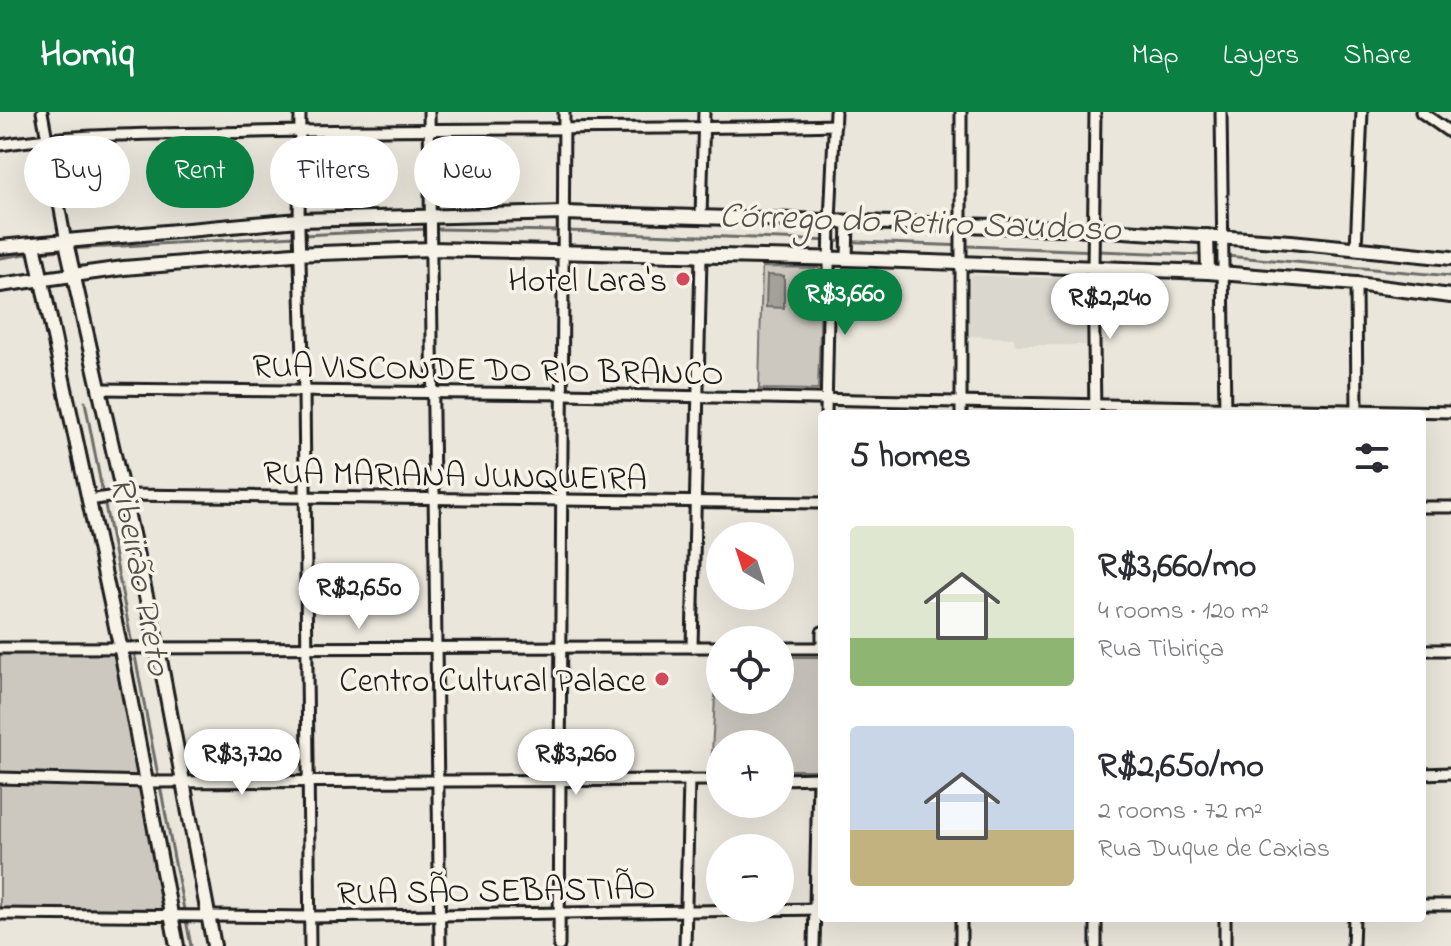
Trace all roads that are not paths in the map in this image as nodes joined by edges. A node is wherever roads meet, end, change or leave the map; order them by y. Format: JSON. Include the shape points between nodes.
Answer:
{"nodes":[{"id":1,"x":42,"y":112,"type":"edge"},
{"id":2,"x":300,"y":112,"type":"edge"},
{"id":3,"x":429,"y":112,"type":"edge"},
{"id":4,"x":564,"y":112,"type":"edge"},
{"id":5,"x":704,"y":112,"type":"edge"},
{"id":6,"x":835,"y":112,"type":"edge"},
{"id":7,"x":961,"y":112,"type":"edge"},
{"id":8,"x":1095,"y":112,"type":"edge"},
{"id":9,"x":1221,"y":112,"type":"edge"},
{"id":10,"x":1362,"y":112,"type":"edge"},
{"id":11,"x":1421,"y":112,"type":"edge"},
{"id":12,"x":835,"y":125,"type":"junction"},
{"id":13,"x":429,"y":128,"type":"junction"},
{"id":14,"x":564,"y":129,"type":"junction"},
{"id":15,"x":703,"y":129,"type":"junction"},
{"id":16,"x":300,"y":131,"type":"junction"},
{"id":17,"x":1451,"y":133,"type":"edge"},
{"id":18,"x":47,"y":136,"type":"edge"},
{"id":19,"x":119,"y":136,"type":"edge"},
{"id":20,"x":24,"y":141,"type":"edge"},
{"id":21,"x":0,"y":145,"type":"edge"},
{"id":22,"x":60,"y":208,"type":"edge"},
{"id":23,"x":701,"y":216,"type":"junction"},
{"id":24,"x":563,"y":217,"type":"junction"},
{"id":25,"x":431,"y":219,"type":"junction"},
{"id":26,"x":299,"y":224,"type":"junction"},
{"id":27,"x":830,"y":224,"type":"junction"},
{"id":28,"x":848,"y":225,"type":"junction"},
{"id":29,"x":962,"y":229,"type":"junction"},
{"id":30,"x":1093,"y":234,"type":"junction"},
{"id":31,"x":1207,"y":240,"type":"junction"},
{"id":32,"x":1222,"y":242,"type":"junction"},
{"id":33,"x":67,"y":245,"type":"junction"},
{"id":34,"x":431,"y":245,"type":"junction"},
{"id":35,"x":563,"y":246,"type":"junction"},
{"id":36,"x":0,"y":247,"type":"edge"},
{"id":37,"x":35,"y":248,"type":"junction"},
{"id":38,"x":1356,"y":248,"type":"junction"},
{"id":39,"x":300,"y":250,"type":"junction"},
{"id":40,"x":830,"y":254,"type":"junction"},
{"id":41,"x":848,"y":255,"type":"junction"},
{"id":42,"x":701,"y":257,"type":"junction"},
{"id":43,"x":1451,"y":258,"type":"edge"},
{"id":44,"x":961,"y":260,"type":"junction"},
{"id":45,"x":1093,"y":263,"type":"junction"},
{"id":46,"x":1208,"y":269,"type":"junction"},
{"id":47,"x":1224,"y":269,"type":"junction"},
{"id":48,"x":73,"y":271,"type":"junction"},
{"id":49,"x":40,"y":276,"type":"junction"},
{"id":50,"x":1356,"y":284,"type":"junction"},
{"id":51,"x":0,"y":285,"type":"edge"},
{"id":52,"x":1451,"y":296,"type":"edge"},
{"id":53,"x":100,"y":389,"type":"junction"},
{"id":54,"x":304,"y":391,"type":"junction"},
{"id":55,"x":433,"y":393,"type":"junction"},
{"id":56,"x":563,"y":394,"type":"junction"},
{"id":57,"x":697,"y":398,"type":"junction"},
{"id":58,"x":827,"y":399,"type":"junction"},
{"id":59,"x":961,"y":402,"type":"junction"},
{"id":60,"x":826,"y":410,"type":"edge"},
{"id":61,"x":961,"y":410,"type":"edge"},
{"id":62,"x":1095,"y":410,"type":"edge"},
{"id":63,"x":1225,"y":410,"type":"edge"},
{"id":64,"x":1357,"y":410,"type":"edge"},
{"id":65,"x":1426,"y":412,"type":"edge"},
{"id":66,"x":1451,"y":412,"type":"edge"},
{"id":67,"x":119,"y":495,"type":"junction"},
{"id":68,"x":304,"y":498,"type":"junction"},
{"id":69,"x":92,"y":499,"type":"junction"},
{"id":70,"x":434,"y":500,"type":"junction"},
{"id":71,"x":563,"y":501,"type":"junction"},
{"id":72,"x":695,"y":502,"type":"junction"},
{"id":73,"x":818,"y":503,"type":"edge"},
{"id":74,"x":1426,"y":507,"type":"edge"},
{"id":75,"x":1451,"y":507,"type":"edge"},
{"id":76,"x":692,"y":647,"type":"junction"},
{"id":77,"x":706,"y":647,"type":"edge"},
{"id":78,"x":0,"y":648,"type":"edge"},
{"id":79,"x":305,"y":648,"type":"junction"},
{"id":80,"x":436,"y":648,"type":"junction"},
{"id":81,"x":561,"y":648,"type":"junction"},
{"id":82,"x":794,"y":648,"type":"edge"},
{"id":83,"x":818,"y":648,"type":"edge"},
{"id":84,"x":154,"y":649,"type":"junction"},
{"id":85,"x":125,"y":650,"type":"junction"},
{"id":86,"x":1426,"y":650,"type":"edge"},
{"id":87,"x":1451,"y":650,"type":"edge"},
{"id":88,"x":1451,"y":773,"type":"edge"},
{"id":89,"x":1426,"y":774,"type":"edge"},
{"id":90,"x":0,"y":778,"type":"edge"},
{"id":91,"x":818,"y":778,"type":"edge"},
{"id":92,"x":794,"y":779,"type":"edge"},
{"id":93,"x":560,"y":780,"type":"junction"},
{"id":94,"x":689,"y":780,"type":"junction"},
{"id":95,"x":706,"y":780,"type":"edge"},
{"id":96,"x":180,"y":781,"type":"junction"},
{"id":97,"x":307,"y":781,"type":"junction"},
{"id":98,"x":437,"y":781,"type":"junction"},
{"id":99,"x":152,"y":782,"type":"junction"},
{"id":100,"x":1426,"y":905,"type":"edge"},
{"id":101,"x":1451,"y":905,"type":"edge"},
{"id":102,"x":818,"y":909,"type":"edge"},
{"id":103,"x":685,"y":913,"type":"junction"},
{"id":104,"x":0,"y":914,"type":"edge"},
{"id":105,"x":439,"y":914,"type":"junction"},
{"id":106,"x":559,"y":914,"type":"junction"},
{"id":107,"x":176,"y":916,"type":"junction"},
{"id":108,"x":204,"y":916,"type":"junction"},
{"id":109,"x":310,"y":917,"type":"junction"},
{"id":110,"x":961,"y":922,"type":"edge"},
{"id":111,"x":1096,"y":922,"type":"edge"},
{"id":112,"x":1225,"y":922,"type":"edge"},
{"id":113,"x":1354,"y":922,"type":"edge"},
{"id":114,"x":177,"y":946,"type":"edge"},
{"id":115,"x":214,"y":946,"type":"edge"},
{"id":116,"x":310,"y":946,"type":"edge"},
{"id":117,"x":440,"y":946,"type":"edge"},
{"id":118,"x":559,"y":946,"type":"edge"},
{"id":119,"x":685,"y":946,"type":"edge"},
{"id":120,"x":814,"y":946,"type":"edge"},
{"id":121,"x":961,"y":946,"type":"edge"},
{"id":122,"x":1096,"y":946,"type":"edge"},
{"id":123,"x":1225,"y":946,"type":"edge"},
{"id":124,"x":1353,"y":946,"type":"edge"}],
"edges":[{"from":1,"to":18,"type":"street"},
{"from":2,"to":16,"type":"street"},
{"from":3,"to":13,"type":"street"},
{"from":4,"to":14,"type":"street"},
{"from":5,"to":15,"type":"street"},
{"from":6,"to":12,"type":"street"},
{"from":7,"to":29,"type":"street"},
{"from":8,"to":30,"type":"street"},
{"from":9,"to":32,"type":"street"},
{"from":10,"to":38,"type":"street"},
{"from":11,"to":17,"type":"street"},
{"from":12,"to":15,"type":"street"},
{"from":12,"to":27,"type":"street"},
{"from":13,"to":14,"type":"street"},
{"from":13,"to":16,"type":"street"},
{"from":13,"to":25,"type":"street"},
{"from":14,"to":15,"type":"street"},
{"from":14,"to":24,"type":"street"},
{"from":15,"to":23,"type":"street"},
{"from":16,"to":19,"type":"street"},
{"from":16,"to":26,"type":"street"},
{"from":20,"to":21,"type":"street"},
{"from":22,"to":33,"type":"street"},
{"from":23,"to":24,"type":"main road"},
{"from":23,"to":27,"type":"main road"},
{"from":24,"to":25,"type":"main road"},
{"from":24,"to":35,"type":"street"},
{"from":25,"to":26,"type":"main road"},
{"from":25,"to":34,"type":"street"},
{"from":26,"to":33,"type":"main road"},
{"from":26,"to":39,"type":"street"},
{"from":27,"to":28,"type":"main road"},
{"from":27,"to":40,"type":"street"},
{"from":28,"to":29,"type":"main road"},
{"from":28,"to":41,"type":"street"},
{"from":29,"to":30,"type":"main road"},
{"from":29,"to":44,"type":"street"},
{"from":30,"to":31,"type":"main road"},
{"from":30,"to":45,"type":"street"},
{"from":31,"to":32,"type":"main road"},
{"from":31,"to":46,"type":"main road"},
{"from":32,"to":38,"type":"main road"},
{"from":32,"to":47,"type":"street"},
{"from":33,"to":37,"type":"main road"},
{"from":33,"to":48,"type":"main road"},
{"from":34,"to":35,"type":"main road"},
{"from":34,"to":39,"type":"main road"},
{"from":34,"to":55,"type":"street"},
{"from":35,"to":42,"type":"main road"},
{"from":35,"to":56,"type":"street"},
{"from":36,"to":37,"type":"main road"},
{"from":37,"to":49,"type":"main road"},
{"from":38,"to":43,"type":"main road"},
{"from":39,"to":48,"type":"main road"},
{"from":39,"to":54,"type":"street"},
{"from":40,"to":41,"type":"main road"},
{"from":40,"to":42,"type":"main road"},
{"from":40,"to":58,"type":"street"},
{"from":41,"to":44,"type":"main road"},
{"from":42,"to":57,"type":"street"},
{"from":44,"to":45,"type":"main road"},
{"from":44,"to":59,"type":"street"},
{"from":45,"to":46,"type":"main road"},
{"from":45,"to":62,"type":"street"},
{"from":46,"to":47,"type":"main road"},
{"from":47,"to":50,"type":"main road"},
{"from":47,"to":63,"type":"street"},
{"from":48,"to":49,"type":"main road"},
{"from":48,"to":53,"type":"main road"},
{"from":49,"to":51,"type":"main road"},
{"from":49,"to":69,"type":"main road"},
{"from":50,"to":52,"type":"main road"},
{"from":50,"to":64,"type":"street"},
{"from":53,"to":54,"type":"street","name":"RUA VISCONDE DO RIO BRANCO"},
{"from":53,"to":67,"type":"main road"},
{"from":54,"to":55,"type":"street","name":"RUA VISCONDE DO RIO BRANCO"},
{"from":54,"to":68,"type":"street"},
{"from":55,"to":56,"type":"street","name":"RUA VISCONDE DO RIO BRANCO"},
{"from":55,"to":70,"type":"street"},
{"from":56,"to":57,"type":"street","name":"RUA VISCONDE DO RIO BRANCO"},
{"from":56,"to":71,"type":"street"},
{"from":57,"to":58,"type":"street","name":"RUA VISCONDE DO RIO BRANCO"},
{"from":57,"to":72,"type":"street"},
{"from":58,"to":59,"type":"street","name":"RUA VISCONDE DO RIO BRANCO"},
{"from":58,"to":60,"type":"street"},
{"from":59,"to":61,"type":"street"},
{"from":59,"to":62,"type":"street","name":"RUA VISCONDE DO RIO BRANCO"},
{"from":65,"to":66,"type":"street","name":"RUA VISCONDE DO RIO BRANCO"},
{"from":67,"to":68,"type":"street","name":"RUA MARIANA JUNQUEIRA"},
{"from":67,"to":69,"type":"street","name":"RUA MARIANA JUNQUEIRA"},
{"from":67,"to":84,"type":"main road"},
{"from":68,"to":70,"type":"street","name":"RUA MARIANA JUNQUEIRA"},
{"from":68,"to":79,"type":"street"},
{"from":69,"to":85,"type":"main road"},
{"from":70,"to":71,"type":"street","name":"RUA MARIANA JUNQUEIRA"},
{"from":70,"to":80,"type":"street"},
{"from":71,"to":72,"type":"street","name":"RUA MARIANA JUNQUEIRA"},
{"from":71,"to":81,"type":"street"},
{"from":72,"to":73,"type":"street","name":"RUA MARIANA JUNQUEIRA"},
{"from":72,"to":76,"type":"street"},
{"from":74,"to":75,"type":"street"},
{"from":76,"to":77,"type":"street"},
{"from":76,"to":81,"type":"street"},
{"from":78,"to":85,"type":"street"},
{"from":79,"to":80,"type":"street"},
{"from":79,"to":84,"type":"street"},
{"from":79,"to":97,"type":"street"},
{"from":80,"to":81,"type":"street"},
{"from":80,"to":98,"type":"street"},
{"from":81,"to":93,"type":"street"},
{"from":82,"to":83,"type":"street"},
{"from":84,"to":85,"type":"street"},
{"from":84,"to":96,"type":"main road"},
{"from":85,"to":99,"type":"main road"},
{"from":86,"to":87,"type":"street"},
{"from":88,"to":89,"type":"street"},
{"from":90,"to":99,"type":"street"},
{"from":91,"to":92,"type":"street"},
{"from":93,"to":94,"type":"street"},
{"from":93,"to":98,"type":"street"},
{"from":93,"to":106,"type":"street"},
{"from":94,"to":95,"type":"street"},
{"from":94,"to":103,"type":"street"},
{"from":96,"to":97,"type":"street"},
{"from":96,"to":99,"type":"street"},
{"from":96,"to":108,"type":"main road"},
{"from":97,"to":98,"type":"street"},
{"from":97,"to":109,"type":"street"},
{"from":98,"to":105,"type":"street"},
{"from":99,"to":107,"type":"main road"},
{"from":100,"to":101,"type":"street"},
{"from":102,"to":103,"type":"street","name":"RUA SÃO SEBASTIÃO"},
{"from":102,"to":120,"type":"street"},
{"from":103,"to":106,"type":"street","name":"RUA SÃO SEBASTIÃO"},
{"from":103,"to":119,"type":"street"},
{"from":104,"to":107,"type":"street","name":"RUA SÃO SEBASTIÃO"},
{"from":105,"to":106,"type":"street","name":"RUA SÃO SEBASTIÃO"},
{"from":105,"to":109,"type":"street","name":"RUA SÃO SEBASTIÃO"},
{"from":105,"to":117,"type":"street"},
{"from":106,"to":118,"type":"street"},
{"from":107,"to":108,"type":"street","name":"RUA SÃO SEBASTIÃO"},
{"from":107,"to":114,"type":"main road"},
{"from":108,"to":109,"type":"street","name":"RUA SÃO SEBASTIÃO"},
{"from":108,"to":115,"type":"main road"},
{"from":109,"to":116,"type":"street"},
{"from":110,"to":121,"type":"street"},
{"from":111,"to":122,"type":"street"},
{"from":112,"to":123,"type":"street"},
{"from":113,"to":124,"type":"street"}]}
